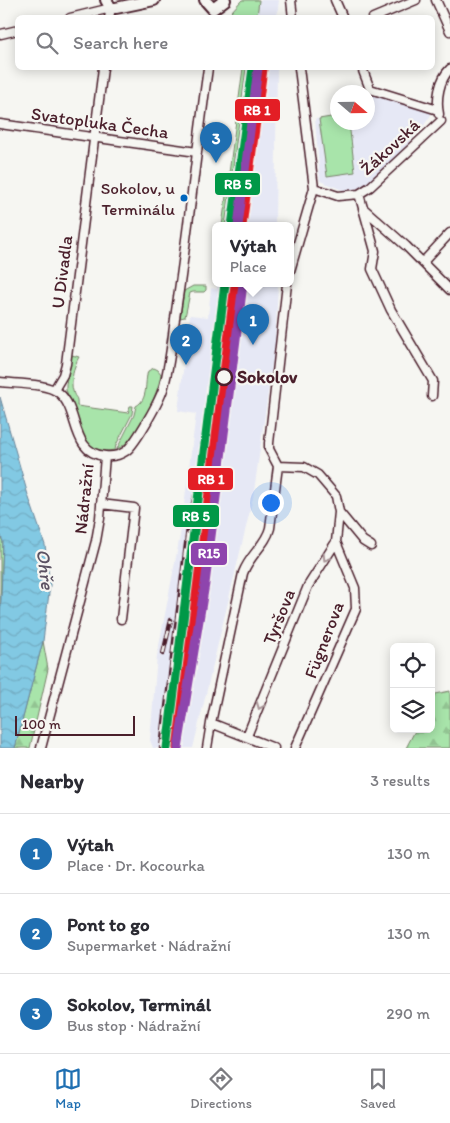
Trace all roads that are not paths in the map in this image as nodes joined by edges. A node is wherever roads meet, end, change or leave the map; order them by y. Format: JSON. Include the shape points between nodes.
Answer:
{"nodes":[{"id":1,"x":154,"y":0,"type":"edge"},
{"id":2,"x":205,"y":0,"type":"edge"},
{"id":3,"x":225,"y":0,"type":"edge"},
{"id":4,"x":291,"y":0,"type":"edge"},
{"id":5,"x":335,"y":0,"type":"edge"},
{"id":6,"x":416,"y":0,"type":"edge"},
{"id":7,"x":436,"y":0,"type":"edge"},
{"id":8,"x":109,"y":8,"type":"edge"},
{"id":9,"x":213,"y":13,"type":"edge"},
{"id":10,"x":82,"y":15,"type":"edge"},
{"id":11,"x":293,"y":15,"type":"edge"},
{"id":12,"x":342,"y":15,"type":"edge"},
{"id":13,"x":380,"y":15,"type":"edge"},
{"id":14,"x":15,"y":31,"type":"edge"},
{"id":15,"x":450,"y":31,"type":"edge"},
{"id":16,"x":1,"y":34,"type":"edge"},
{"id":17,"x":450,"y":68,"type":"edge"},
{"id":18,"x":103,"y":70,"type":"edge"},
{"id":19,"x":208,"y":70,"type":"edge"},
{"id":20,"x":299,"y":70,"type":"edge"},
{"id":21,"x":363,"y":70,"type":"edge"},
{"id":22,"x":438,"y":110,"type":"junction"},
{"id":23,"x":445,"y":122,"type":"edge"},
{"id":24,"x":0,"y":124,"type":"edge"},
{"id":25,"x":94,"y":138,"type":"junction"},
{"id":26,"x":197,"y":152,"type":"junction"},
{"id":27,"x":314,"y":188,"type":"junction"},
{"id":28,"x":359,"y":194,"type":"junction"},
{"id":29,"x":363,"y":208,"type":"junction"},
{"id":30,"x":450,"y":233,"type":"edge"},
{"id":31,"x":294,"y":257,"type":"edge"},
{"id":32,"x":423,"y":262,"type":"junction"},
{"id":33,"x":287,"y":287,"type":"edge"},
{"id":34,"x":450,"y":290,"type":"edge"},
{"id":35,"x":0,"y":382,"type":"edge"},
{"id":36,"x":54,"y":390,"type":"junction"},
{"id":37,"x":432,"y":396,"type":"dead end"},
{"id":38,"x":105,"y":456,"type":"junction"},
{"id":39,"x":278,"y":466,"type":"junction"},
{"id":40,"x":101,"y":504,"type":"junction"},
{"id":41,"x":339,"y":512,"type":"junction"},
{"id":42,"x":336,"y":542,"type":"junction"},
{"id":43,"x":371,"y":546,"type":"dead end"},
{"id":44,"x":121,"y":619,"type":"dead end"},
{"id":45,"x":211,"y":723,"type":"junction"},
{"id":46,"x":247,"y":736,"type":"junction"},
{"id":47,"x":41,"y":748,"type":"edge"},
{"id":48,"x":208,"y":748,"type":"edge"},
{"id":49,"x":274,"y":748,"type":"edge"},
{"id":50,"x":295,"y":748,"type":"edge"}],
"edges":[{"from":1,"to":8,"type":"street"},
{"from":2,"to":9,"type":"street"},
{"from":3,"to":9,"type":"street"},
{"from":4,"to":11,"type":"street"},
{"from":5,"to":12,"type":"street"},
{"from":6,"to":13,"type":"street"},
{"from":7,"to":15,"type":"street"},
{"from":8,"to":10,"type":"street"},
{"from":14,"to":16,"type":"street"},
{"from":17,"to":22,"type":"street","via":[[442,79]]},
{"from":18,"to":25,"type":"street","name":"U Divadla"},
{"from":19,"to":26,"type":"street","name":"Nádražní"},
{"from":20,"to":27,"type":"street"},
{"from":21,"to":22,"type":"street","via":[[370,89]]},
{"from":22,"to":23,"type":"street"},
{"from":23,"to":28,"type":"street","name":"Žákovská"},
{"from":24,"to":25,"type":"street","name":"Svatopluka Čecha"},
{"from":25,"to":26,"type":"street","name":"Svatopluka Čecha"},
{"from":25,"to":36,"type":"street","name":"U Divadla","via":[[66,364]]},
{"from":26,"to":38,"type":"street","name":"Nádražní","via":[[164,387],[132,444],[121,454]]},
{"from":27,"to":28,"type":"street","via":[[338,196]]},
{"from":27,"to":31,"type":"street"},
{"from":28,"to":29,"type":"street"},
{"from":29,"to":32,"type":"street"},
{"from":29,"to":37,"type":"street","via":[[375,251],[372,269],[391,310],[433,381]]},
{"from":30,"to":32,"type":"street"},
{"from":32,"to":34,"type":"street"},
{"from":33,"to":39,"type":"street","via":[[268,443]]},
{"from":35,"to":36,"type":"street"},
{"from":36,"to":38,"type":"street","via":[[66,403],[82,443],[92,453]]},
{"from":38,"to":40,"type":"street","name":"Nádražní"},
{"from":39,"to":41,"type":"street","via":[[304,467],[318,475],[336,496]]},
{"from":39,"to":45,"type":"street","via":[[268,537],[252,555],[243,573]]},
{"from":40,"to":44,"type":"street","via":[[134,508]]},
{"from":40,"to":47,"type":"street","name":"Nádražní","via":[[96,541]]},
{"from":41,"to":42,"type":"street","name":"Tyršova"},
{"from":41,"to":43,"type":"street"},
{"from":42,"to":46,"type":"street","name":"Tyršova","one_way":true,"via":[[308,586]]},
{"from":42,"to":50,"type":"street","name":"Fügnerova","via":[[356,588],[356,609]]},
{"from":45,"to":46,"type":"street"},
{"from":45,"to":48,"type":"street"},
{"from":46,"to":49,"type":"street"}]}
